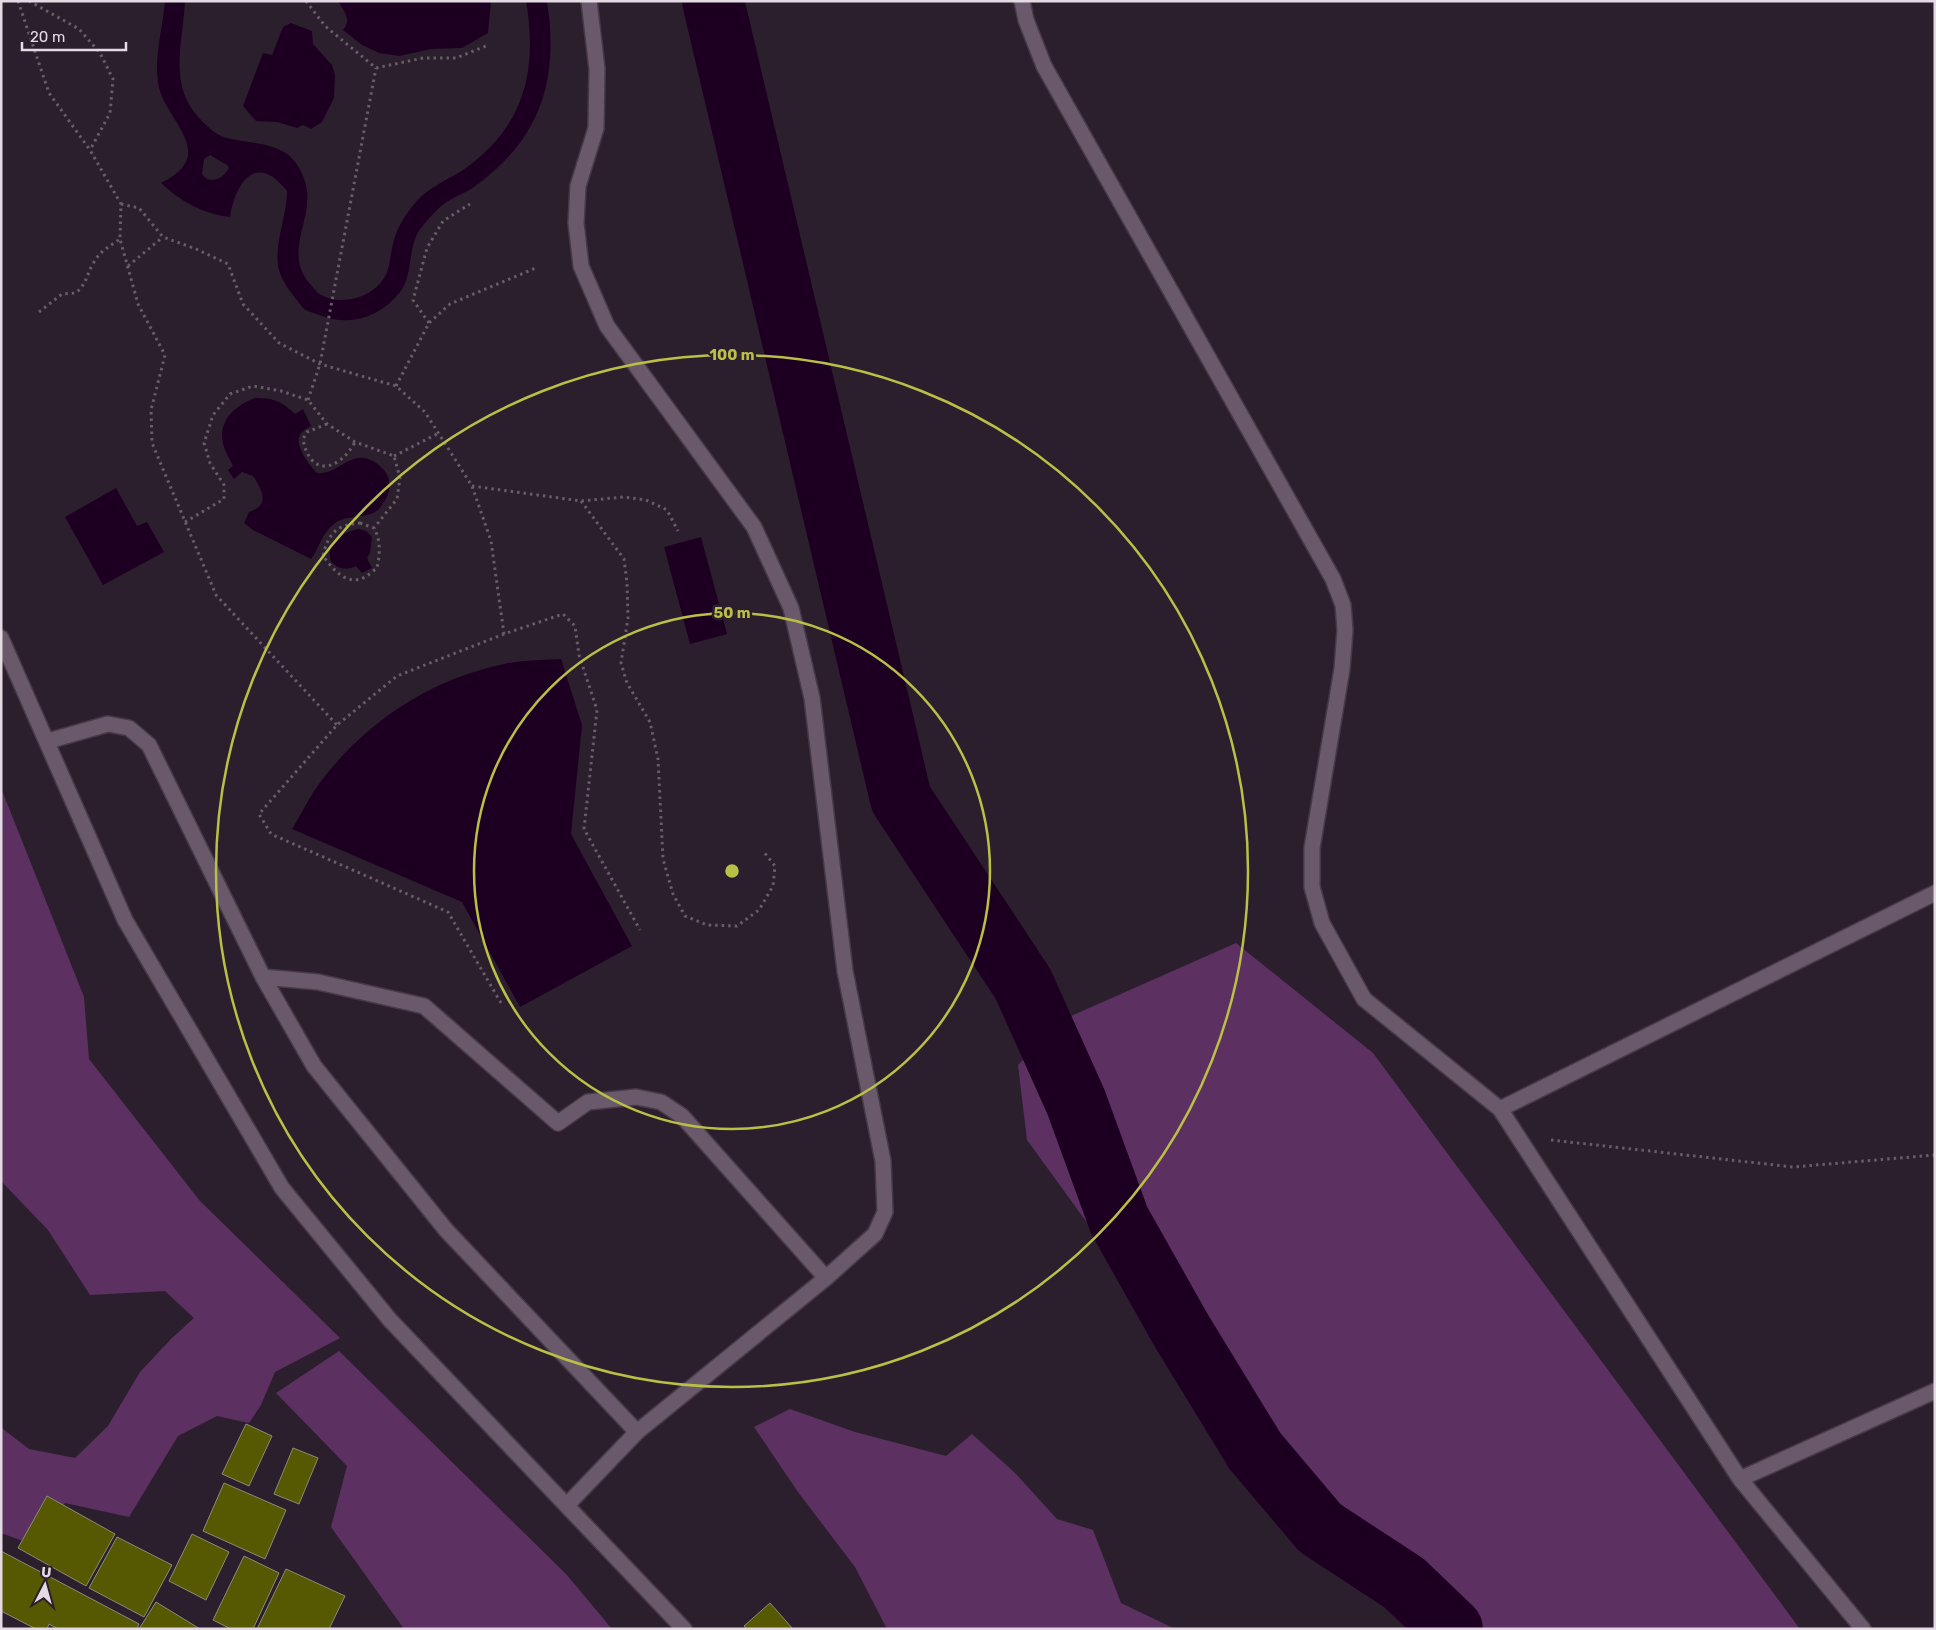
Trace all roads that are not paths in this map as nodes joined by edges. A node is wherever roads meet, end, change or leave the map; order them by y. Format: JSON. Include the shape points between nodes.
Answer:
{"nodes":[{"id":1,"x":588,"y":1,"type":"edge"},
{"id":2,"x":1022,"y":1,"type":"edge"},
{"id":3,"x":1,"y":638,"type":"edge"},
{"id":4,"x":48,"y":742,"type":"junction"},
{"id":5,"x":1935,"y":893,"type":"edge"},
{"id":6,"x":263,"y":977,"type":"junction"},
{"id":7,"x":1500,"y":1109,"type":"junction"},
{"id":8,"x":826,"y":1278,"type":"junction"},
{"id":9,"x":1935,"y":1391,"type":"edge"},
{"id":10,"x":637,"y":1432,"type":"junction"},
{"id":11,"x":1740,"y":1479,"type":"junction"},
{"id":12,"x":566,"y":1505,"type":"junction"},
{"id":13,"x":684,"y":1629,"type":"edge"},
{"id":14,"x":1863,"y":1629,"type":"edge"}],
"edges":[{"from":1,"to":8,"type":"street","via":[[597,69],[596,128],[578,186],[576,223],[581,266],[607,326],[754,527],[791,608],[812,698],[845,971],[884,1161],[885,1212],[875,1234]]},
{"from":2,"to":7,"type":"street","via":[[1044,66],[1333,579],[1342,605],[1342,669],[1312,848],[1312,887],[1322,923],[1364,999]]},
{"from":3,"to":4,"type":"street"},
{"from":4,"to":6,"type":"street","via":[[108,724],[129,728],[149,745]]},
{"from":4,"to":12,"type":"street","via":[[125,920],[282,1188],[390,1320]]},
{"from":5,"to":7,"type":"street"},
{"from":6,"to":8,"type":"street","via":[[318,982],[424,1006],[558,1123],[588,1102],[636,1097],[661,1102],[682,1116]]},
{"from":6,"to":10,"type":"street","via":[[314,1066],[446,1230]]},
{"from":7,"to":11,"type":"street"},
{"from":8,"to":10,"type":"street"},
{"from":9,"to":11,"type":"street"},
{"from":10,"to":12,"type":"street"},
{"from":11,"to":14,"type":"street"},
{"from":12,"to":13,"type":"street"}]}
